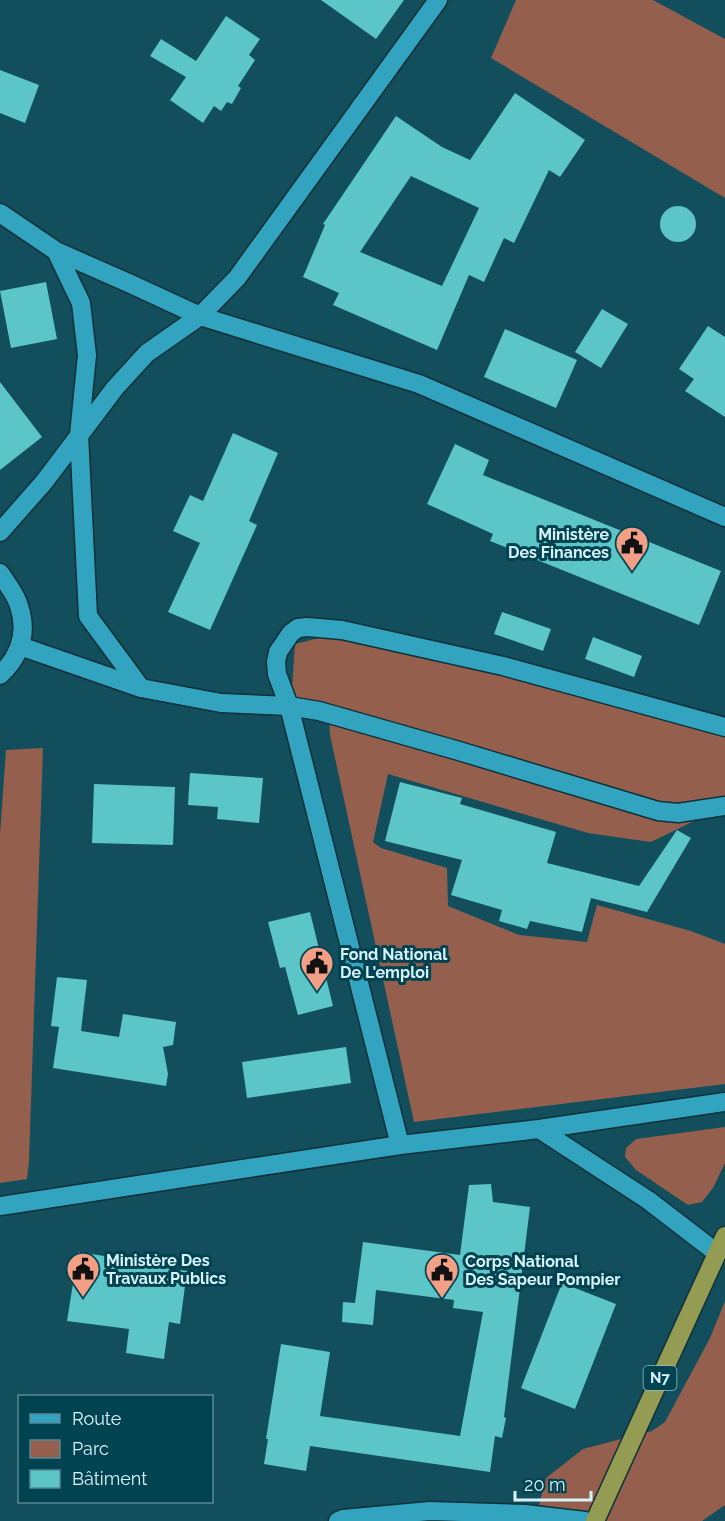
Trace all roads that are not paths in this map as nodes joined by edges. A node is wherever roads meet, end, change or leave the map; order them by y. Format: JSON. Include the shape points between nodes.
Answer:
{"nodes":[{"id":1,"x":438,"y":0,"type":"edge"},
{"id":2,"x":0,"y":213,"type":"edge"},
{"id":3,"x":56,"y":251,"type":"junction"},
{"id":4,"x":200,"y":316,"type":"junction"},
{"id":5,"x":79,"y":435,"type":"junction"},
{"id":6,"x":725,"y":517,"type":"edge"},
{"id":7,"x":0,"y":532,"type":"edge"},
{"id":8,"x":0,"y":573,"type":"edge"},
{"id":9,"x":20,"y":646,"type":"junction"},
{"id":10,"x":0,"y":675,"type":"edge"},
{"id":11,"x":141,"y":688,"type":"junction"},
{"id":12,"x":289,"y":706,"type":"junction"},
{"id":13,"x":725,"y":727,"type":"edge"},
{"id":14,"x":725,"y":806,"type":"edge"},
{"id":15,"x":725,"y":1102,"type":"edge"},
{"id":16,"x":538,"y":1129,"type":"junction"},
{"id":17,"x":400,"y":1145,"type":"junction"},
{"id":18,"x":0,"y":1206,"type":"edge"},
{"id":19,"x":725,"y":1236,"type":"edge"},
{"id":20,"x":717,"y":1253,"type":"junction"},
{"id":21,"x":338,"y":1521,"type":"edge"},
{"id":22,"x":585,"y":1521,"type":"edge"},
{"id":23,"x":595,"y":1521,"type":"edge"}],
"edges":[{"from":1,"to":4,"type":"street","via":[[237,278]]},
{"from":2,"to":3,"type":"street"},
{"from":3,"to":4,"type":"street"},
{"from":3,"to":5,"type":"street","via":[[81,303],[87,355]]},
{"from":4,"to":5,"type":"street","via":[[147,354]]},
{"from":4,"to":6,"type":"street","via":[[419,384]]},
{"from":5,"to":7,"type":"street"},
{"from":5,"to":11,"type":"street","via":[[88,616]]},
{"from":8,"to":9,"type":"street","via":[[19,604],[23,625]]},
{"from":9,"to":10,"type":"street"},
{"from":9,"to":11,"type":"street"},
{"from":11,"to":12,"type":"street","via":[[221,703]]},
{"from":12,"to":13,"type":"street","via":[[277,674],[278,652],[291,633],[307,627],[342,630],[503,666]]},
{"from":12,"to":14,"type":"street","via":[[319,711],[658,811],[678,813]]},
{"from":12,"to":17,"type":"street"},
{"from":15,"to":16,"type":"street"},
{"from":16,"to":17,"type":"street"},
{"from":16,"to":20,"type":"street","via":[[648,1200]]},
{"from":17,"to":18,"type":"street"},
{"from":19,"to":20,"type":"highway","number":"N7"},
{"from":20,"to":23,"type":"highway","number":"N7"},
{"from":21,"to":22,"type":"street","via":[[430,1511],[525,1514]]}]}
